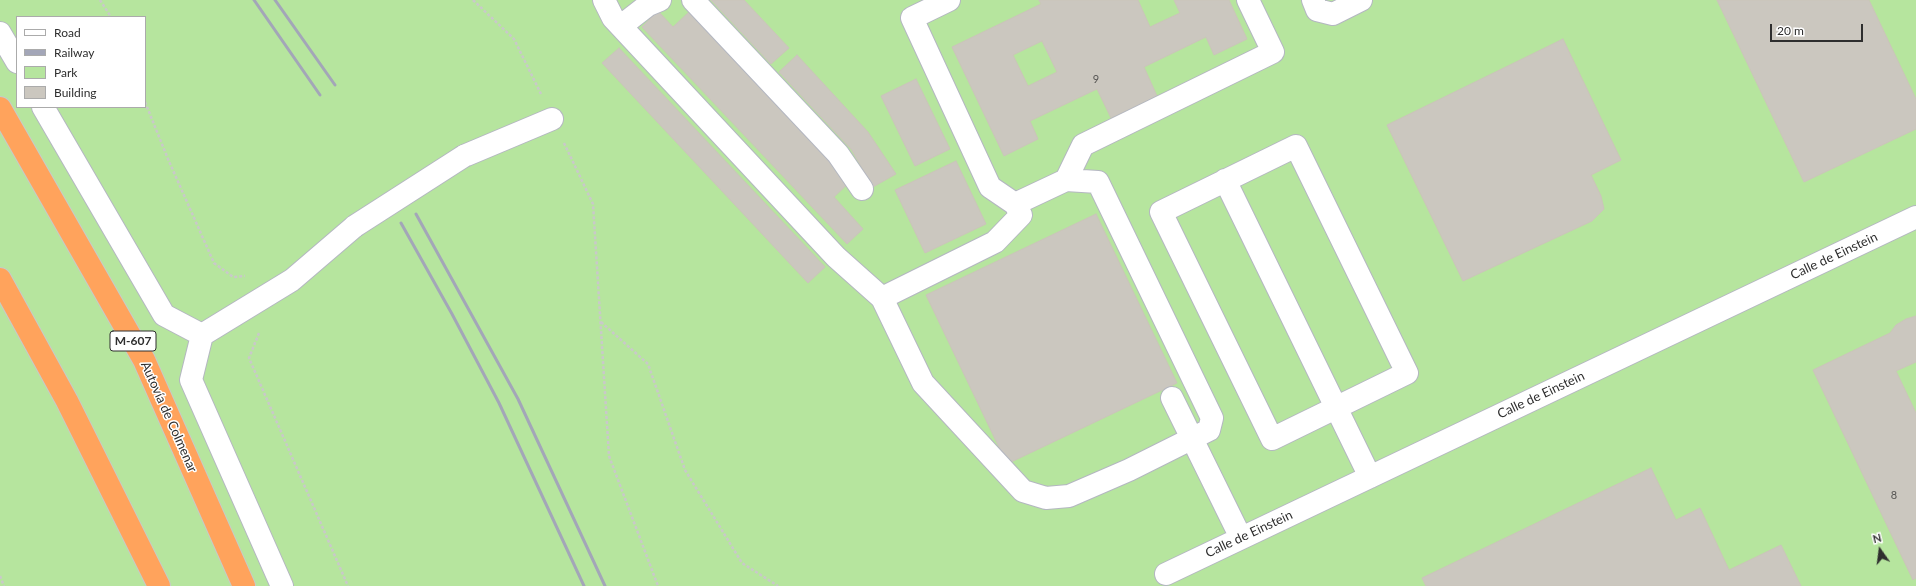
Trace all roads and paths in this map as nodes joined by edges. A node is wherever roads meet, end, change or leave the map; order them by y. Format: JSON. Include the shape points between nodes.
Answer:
{"nodes":[{"id":1,"x":100,"y":0,"type":"edge"},
{"id":2,"x":473,"y":0,"type":"edge"},
{"id":3,"x":604,"y":0,"type":"edge"},
{"id":4,"x":660,"y":0,"type":"edge"},
{"id":5,"x":693,"y":0,"type":"edge"},
{"id":6,"x":949,"y":0,"type":"edge"},
{"id":7,"x":1248,"y":0,"type":"edge"},
{"id":8,"x":1313,"y":0,"type":"edge"},
{"id":9,"x":1361,"y":0,"type":"edge"},
{"id":10,"x":110,"y":16,"type":"edge"},
{"id":11,"x":621,"y":26,"type":"junction"},
{"id":12,"x":0,"y":33,"type":"edge"},
{"id":13,"x":16,"y":60,"type":"edge"},
{"id":14,"x":0,"y":108,"type":"edge"},
{"id":15,"x":44,"y":108,"type":"edge"},
{"id":16,"x":552,"y":119,"type":"junction"},
{"id":17,"x":1066,"y":180,"type":"junction"},
{"id":18,"x":1225,"y":180,"type":"junction"},
{"id":19,"x":862,"y":189,"type":"dead end"},
{"id":20,"x":1015,"y":204,"type":"junction"},
{"id":21,"x":1916,"y":217,"type":"edge"},
{"id":22,"x":0,"y":279,"type":"edge"},
{"id":23,"x":882,"y":298,"type":"junction"},
{"id":24,"x":601,"y":322,"type":"junction"},
{"id":25,"x":202,"y":335,"type":"junction"},
{"id":26,"x":1172,"y":398,"type":"dead end"},
{"id":27,"x":1336,"y":408,"type":"junction"},
{"id":28,"x":1192,"y":440,"type":"junction"},
{"id":29,"x":1370,"y":477,"type":"junction"},
{"id":30,"x":1241,"y":538,"type":"junction"},
{"id":31,"x":1166,"y":574,"type":"dead end"},
{"id":32,"x":0,"y":576,"type":"edge"},
{"id":33,"x":4,"y":586,"type":"edge"},
{"id":34,"x":159,"y":586,"type":"edge"},
{"id":35,"x":244,"y":586,"type":"edge"},
{"id":36,"x":282,"y":586,"type":"edge"},
{"id":37,"x":658,"y":586,"type":"edge"},
{"id":38,"x":778,"y":586,"type":"edge"}],
"edges":[{"from":1,"to":10,"type":"path"},
{"from":2,"to":16,"type":"path","via":[[514,39]]},
{"from":3,"to":11,"type":"street","via":[[612,18]]},
{"from":4,"to":11,"type":"street","via":[[648,5]]},
{"from":5,"to":19,"type":"street","via":[[838,154]]},
{"from":6,"to":20,"type":"street","via":[[912,18],[990,187]]},
{"from":7,"to":17,"type":"street","via":[[1273,52],[1083,145]]},
{"from":8,"to":9,"type":"street","via":[[1317,10],[1333,14]]},
{"from":11,"to":23,"type":"street","via":[[836,257]]},
{"from":12,"to":13,"type":"street"},
{"from":14,"to":35,"type":"highway","name":"Autovía de Colmenar","number":"M-607","via":[[144,360]]},
{"from":15,"to":25,"type":"street","via":[[164,315]]},
{"from":16,"to":24,"type":"path","via":[[593,204]]},
{"from":16,"to":25,"type":"street","bridge":true,"via":[[464,156],[355,226],[292,280]]},
{"from":17,"to":20,"type":"street"},
{"from":17,"to":28,"type":"street","via":[[1098,182],[1212,418],[1210,430]]},
{"from":18,"to":27,"type":"street"},
{"from":18,"to":27,"type":"street","via":[[1161,212],[1272,439]]},
{"from":18,"to":27,"type":"street","via":[[1296,146],[1407,373]]},
{"from":20,"to":23,"type":"street","via":[[1021,215],[995,242]]},
{"from":21,"to":29,"type":"street","name":"Calle de Einstein"},
{"from":22,"to":34,"type":"highway","via":[[66,401]]},
{"from":23,"to":28,"type":"street","via":[[923,383],[1023,491],[1046,498],[1069,496]]},
{"from":24,"to":37,"type":"path","via":[[609,456]]},
{"from":24,"to":38,"type":"path","via":[[648,364],[685,470],[742,563]]},
{"from":25,"to":36,"type":"street","via":[[191,380]]},
{"from":26,"to":28,"type":"street"},
{"from":27,"to":29,"type":"street"},
{"from":28,"to":30,"type":"street"},
{"from":29,"to":30,"type":"street","name":"Calle de Einstein"},
{"from":30,"to":31,"type":"street","name":"Calle de Einstein"},
{"from":32,"to":33,"type":"path"}]}
